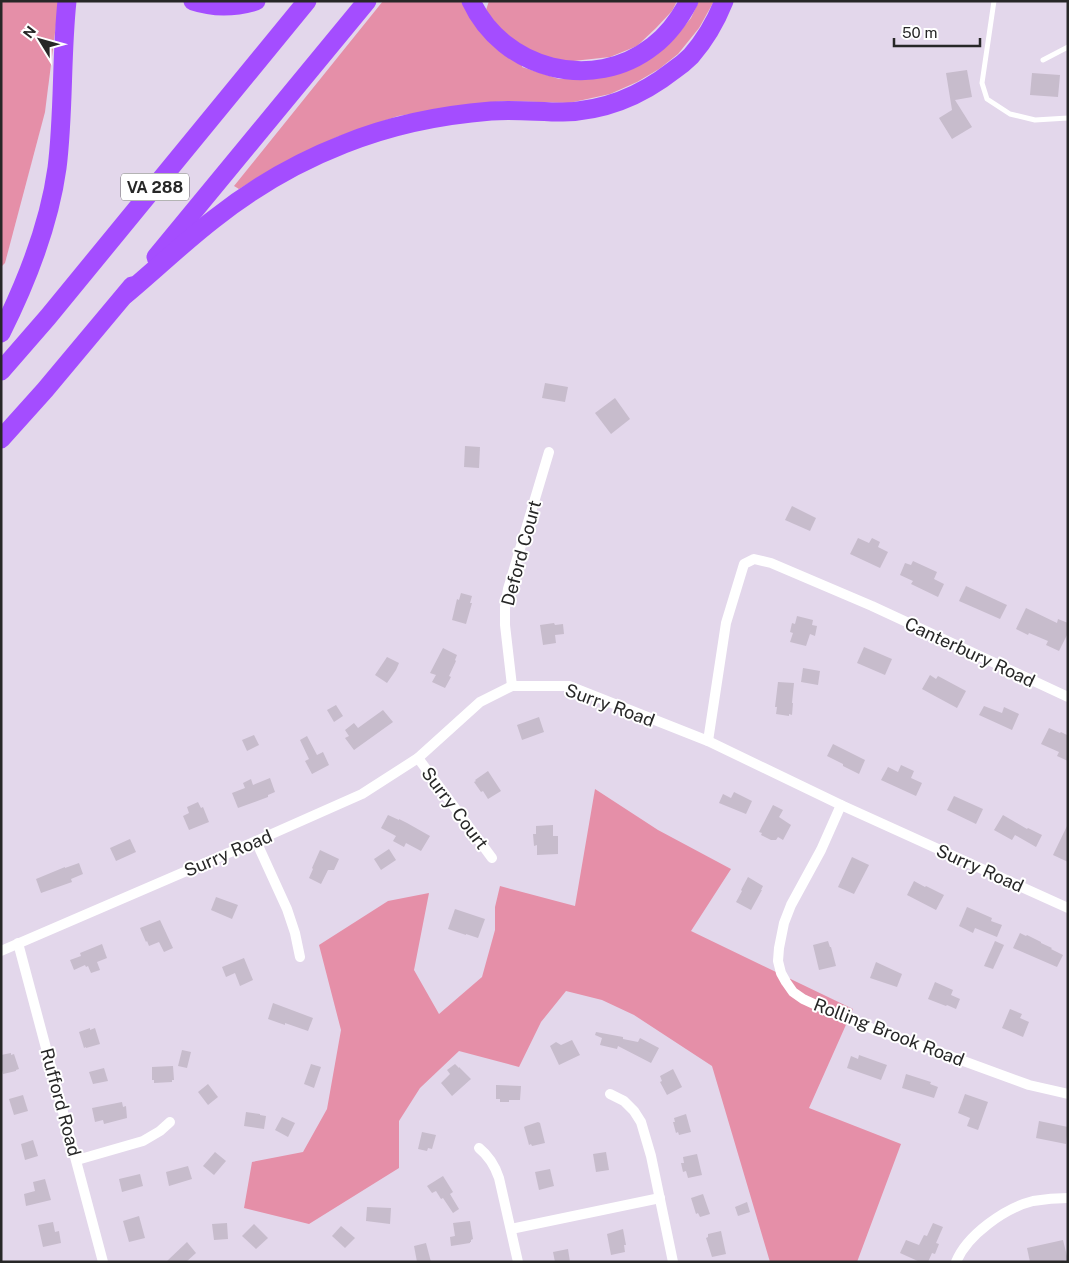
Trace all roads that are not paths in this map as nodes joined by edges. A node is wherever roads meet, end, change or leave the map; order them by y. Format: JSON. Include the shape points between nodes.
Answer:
{"nodes":[{"id":1,"x":67,"y":1,"type":"edge"},
{"id":2,"x":193,"y":1,"type":"edge"},
{"id":3,"x":256,"y":1,"type":"edge"},
{"id":4,"x":307,"y":1,"type":"edge"},
{"id":5,"x":367,"y":1,"type":"edge"},
{"id":6,"x":471,"y":1,"type":"edge"},
{"id":7,"x":689,"y":1,"type":"edge"},
{"id":8,"x":724,"y":1,"type":"edge"},
{"id":9,"x":994,"y":1,"type":"edge"},
{"id":10,"x":1068,"y":48,"type":"edge"},
{"id":11,"x":1043,"y":60,"type":"dead end"},
{"id":12,"x":1068,"y":118,"type":"edge"},
{"id":13,"x":125,"y":295,"type":"junction"},
{"id":14,"x":1,"y":333,"type":"edge"},
{"id":15,"x":1,"y":371,"type":"edge"},
{"id":16,"x":1,"y":439,"type":"edge"},
{"id":17,"x":549,"y":452,"type":"dead end"},
{"id":18,"x":512,"y":686,"type":"junction"},
{"id":19,"x":1068,"y":697,"type":"edge"},
{"id":20,"x":708,"y":742,"type":"junction"},
{"id":21,"x":418,"y":758,"type":"junction"},
{"id":22,"x":841,"y":805,"type":"junction"},
{"id":23,"x":256,"y":841,"type":"junction"},
{"id":24,"x":492,"y":858,"type":"dead end"},
{"id":25,"x":1068,"y":908,"type":"edge"},
{"id":26,"x":18,"y":943,"type":"junction"},
{"id":27,"x":1,"y":950,"type":"edge"},
{"id":28,"x":300,"y":957,"type":"dead end"},
{"id":29,"x":610,"y":1094,"type":"dead end"},
{"id":30,"x":1068,"y":1094,"type":"edge"},
{"id":31,"x":170,"y":1122,"type":"dead end"},
{"id":32,"x":479,"y":1148,"type":"dead end"},
{"id":33,"x":77,"y":1160,"type":"junction"},
{"id":34,"x":660,"y":1198,"type":"junction"},
{"id":35,"x":1068,"y":1198,"type":"edge"},
{"id":36,"x":511,"y":1229,"type":"junction"},
{"id":37,"x":103,"y":1262,"type":"edge"},
{"id":38,"x":518,"y":1262,"type":"edge"},
{"id":39,"x":673,"y":1262,"type":"edge"},
{"id":40,"x":956,"y":1262,"type":"edge"}],
"edges":[{"from":1,"to":14,"type":"highway","via":[[60,133],[53,194],[33,263]]},
{"from":2,"to":3,"type":"highway","via":[[205,5],[236,6]]},
{"from":4,"to":15,"type":"highway","number":"VA 288"},
{"from":5,"to":13,"type":"highway","number":"VA 288"},
{"from":6,"to":7,"type":"highway","via":[[486,26],[514,51],[548,67],[584,71],[617,65],[653,46],[667,34]]},
{"from":8,"to":13,"type":"highway","via":[[705,37],[691,55],[664,78],[642,91],[619,102],[584,110],[492,111],[445,116],[402,125],[344,144],[311,158],[245,196],[214,218]]},
{"from":9,"to":12,"type":"lane","via":[[982,83],[987,99],[1010,114],[1035,120]]},
{"from":10,"to":11,"type":"lane"},
{"from":13,"to":16,"type":"highway","number":"VA 288"},
{"from":17,"to":18,"type":"street","name":"Deford Court","via":[[505,607],[504,625]]},
{"from":18,"to":20,"type":"street","name":"Surry Road","via":[[569,686]]},
{"from":18,"to":21,"type":"street","name":"Surry Road","via":[[480,702]]},
{"from":19,"to":20,"type":"street","name":"Canterbury Road","via":[[872,606],[771,563],[754,559],[744,564],[726,623]]},
{"from":20,"to":22,"type":"street","name":"Surry Road"},
{"from":21,"to":23,"type":"street","name":"Surry Road","via":[[362,794]]},
{"from":21,"to":24,"type":"street","name":"Surry Court"},
{"from":22,"to":25,"type":"street","name":"Surry Road"},
{"from":22,"to":30,"type":"street","name":"Rolling Brook Road","via":[[784,923],[778,961],[781,973],[793,992],[878,1031],[1029,1085]]},
{"from":23,"to":26,"type":"street","name":"Surry Road"},
{"from":23,"to":28,"type":"street","via":[[287,909]]},
{"from":26,"to":27,"type":"street","name":"Surry Road"},
{"from":26,"to":33,"type":"street","name":"Rufford Road"},
{"from":29,"to":34,"type":"street","via":[[624,1101],[641,1122]]},
{"from":31,"to":33,"type":"street","via":[[143,1141]]},
{"from":32,"to":36,"type":"street","via":[[495,1166]]},
{"from":33,"to":37,"type":"street","name":"Rufford Road"},
{"from":34,"to":36,"type":"street"},
{"from":34,"to":39,"type":"street"},
{"from":35,"to":40,"type":"street","via":[[1032,1202],[1003,1215],[977,1232]]},
{"from":36,"to":38,"type":"street"}]}
